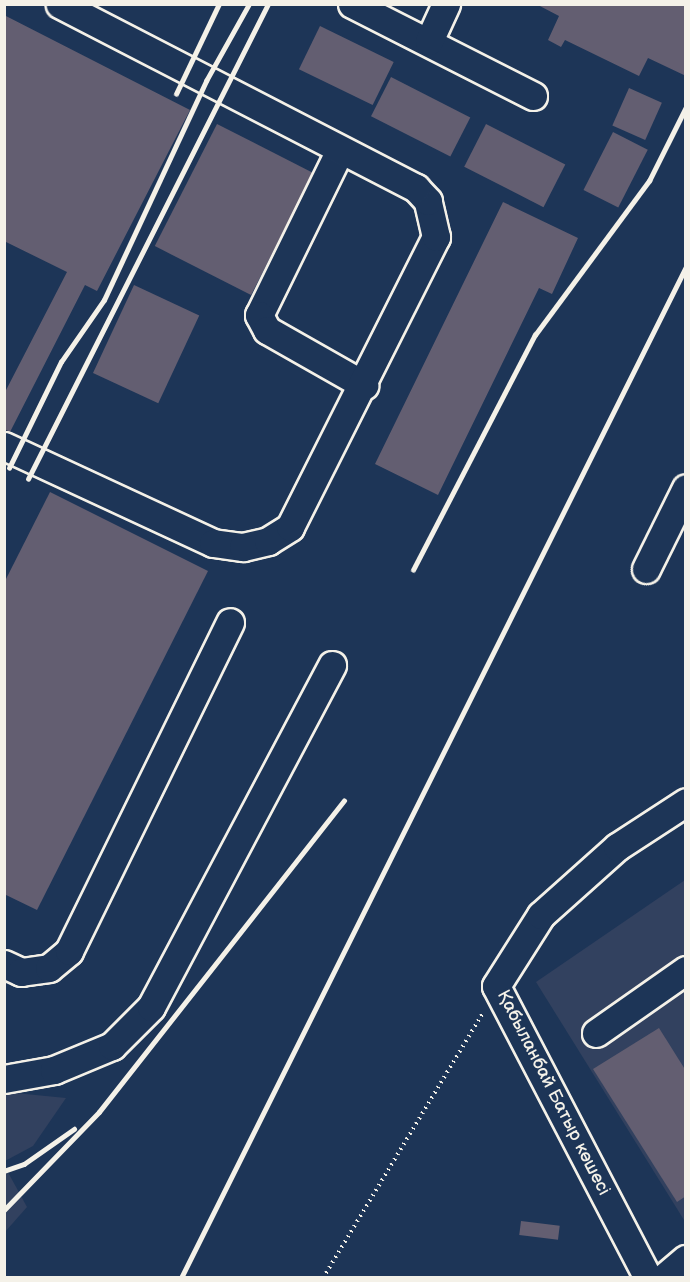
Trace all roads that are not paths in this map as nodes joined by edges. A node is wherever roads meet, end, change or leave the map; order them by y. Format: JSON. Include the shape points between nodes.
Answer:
{"nodes":[{"id":1,"x":60,"y":4,"type":"edge"},
{"id":2,"x":352,"y":4,"type":"edge"},
{"id":3,"x":446,"y":4,"type":"edge"},
{"id":4,"x":429,"y":41,"type":"junction"},
{"id":5,"x":533,"y":96,"type":"dead end"},
{"id":6,"x":340,"y":150,"type":"junction"},
{"id":7,"x":364,"y":385,"type":"junction"},
{"id":8,"x":4,"y":446,"type":"edge"},
{"id":9,"x":686,"y":488,"type":"edge"},
{"id":10,"x":646,"y":569,"type":"dead end"},
{"id":11,"x":230,"y":622,"type":"dead end"},
{"id":12,"x":332,"y":665,"type":"dead end"},
{"id":13,"x":686,"y":802,"type":"edge"},
{"id":14,"x":4,"y":964,"type":"edge"},
{"id":15,"x":686,"y":970,"type":"edge"},
{"id":16,"x":596,"y":1033,"type":"dead end"},
{"id":17,"x":4,"y":1079,"type":"edge"},
{"id":18,"x":686,"y":1259,"type":"edge"},
{"id":19,"x":648,"y":1278,"type":"edge"},
{"id":20,"x":663,"y":1278,"type":"edge"}],
"edges":[{"from":1,"to":6,"type":"street"},
{"from":2,"to":4,"type":"street"},
{"from":3,"to":4,"type":"street"},
{"from":4,"to":5,"type":"street"},
{"from":6,"to":7,"type":"street","via":[[416,188],[428,201],[436,220],[436,237]]},
{"from":6,"to":7,"type":"street","via":[[259,315],[267,330]]},
{"from":7,"to":8,"type":"street","via":[[290,527],[268,541],[243,547],[213,543]]},
{"from":9,"to":10,"type":"street"},
{"from":11,"to":14,"type":"street","via":[[69,951],[49,968],[21,972]]},
{"from":12,"to":17,"type":"street","via":[[151,1007],[112,1047],[54,1070]]},
{"from":13,"to":19,"type":"street","name":"Қабыланбай Батыр көшесі","via":[[617,847],[541,915],[496,986]]},
{"from":15,"to":16,"type":"street"},
{"from":18,"to":20,"type":"street"}]}
